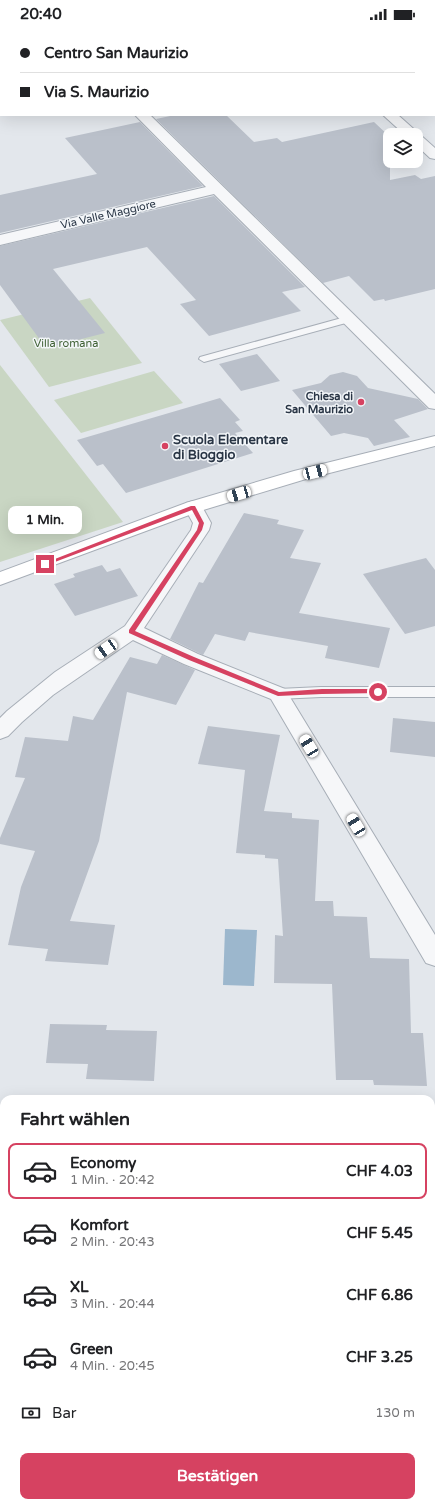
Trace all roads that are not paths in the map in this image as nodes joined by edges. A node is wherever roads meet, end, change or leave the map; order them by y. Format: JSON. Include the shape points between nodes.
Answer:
{"nodes":[{"id":1,"x":143,"y":116,"type":"edge"},
{"id":2,"x":391,"y":116,"type":"edge"},
{"id":3,"x":404,"y":128,"type":"edge"},
{"id":4,"x":423,"y":144,"type":"edge"},
{"id":5,"x":435,"y":155,"type":"edge"},
{"id":6,"x":215,"y":189,"type":"junction"},
{"id":7,"x":0,"y":240,"type":"edge"},
{"id":8,"x":349,"y":319,"type":"junction"},
{"id":9,"x":204,"y":359,"type":"dead end"},
{"id":10,"x":435,"y":404,"type":"edge"},
{"id":11,"x":435,"y":441,"type":"edge"},
{"id":12,"x":193,"y":507,"type":"junction"},
{"id":13,"x":0,"y":579,"type":"edge"},
{"id":14,"x":132,"y":631,"type":"junction"},
{"id":15,"x":435,"y":692,"type":"edge"},
{"id":16,"x":278,"y":694,"type":"junction"},
{"id":17,"x":0,"y":731,"type":"edge"},
{"id":18,"x":435,"y":956,"type":"edge"}],
"edges":[{"from":1,"to":6,"type":"street"},
{"from":2,"to":3,"type":"street"},
{"from":4,"to":5,"type":"street"},
{"from":6,"to":7,"type":"street","name":"Via Valle Maggiore"},
{"from":6,"to":8,"type":"street"},
{"from":8,"to":9,"type":"lane"},
{"from":8,"to":10,"type":"street"},
{"from":11,"to":12,"type":"street"},
{"from":12,"to":13,"type":"street"},
{"from":12,"to":14,"type":"street","via":[[202,523],[200,530]]},
{"from":14,"to":16,"type":"street"},
{"from":14,"to":17,"type":"street","via":[[41,692]]},
{"from":15,"to":16,"type":"lane"},
{"from":16,"to":18,"type":"street"}]}
